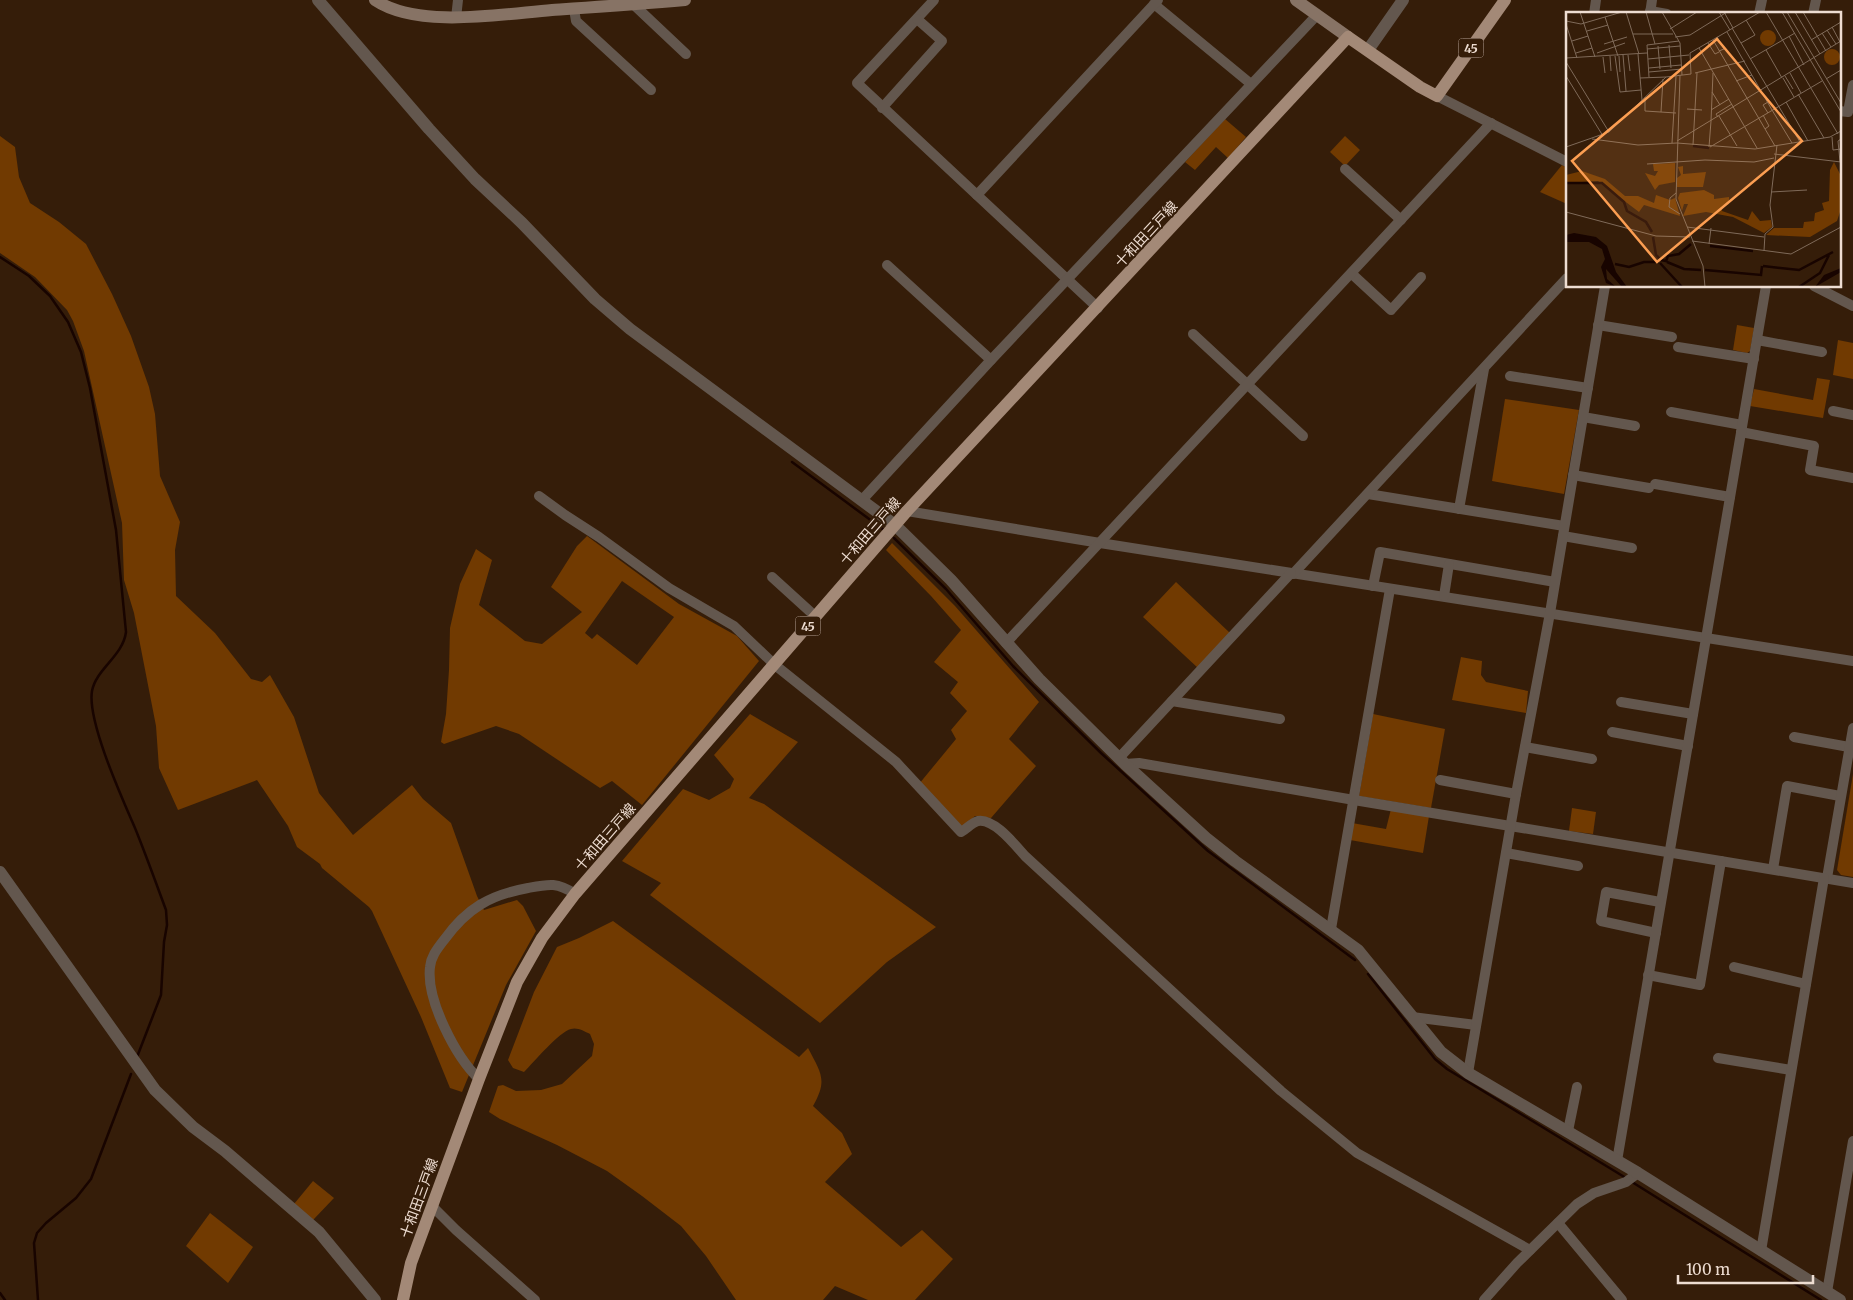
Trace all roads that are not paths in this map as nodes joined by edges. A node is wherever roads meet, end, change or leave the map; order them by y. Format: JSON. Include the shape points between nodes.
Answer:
{"nodes":[{"id":1,"x":318,"y":0,"type":"edge"},
{"id":2,"x":375,"y":0,"type":"edge"},
{"id":3,"x":458,"y":0,"type":"edge"},
{"id":4,"x":685,"y":0,"type":"edge"},
{"id":5,"x":934,"y":0,"type":"edge"},
{"id":6,"x":1296,"y":0,"type":"edge"},
{"id":7,"x":1505,"y":0,"type":"edge"},
{"id":8,"x":1652,"y":0,"type":"edge"},
{"id":9,"x":1400,"y":1,"type":"edge"},
{"id":10,"x":1156,"y":2,"type":"edge"},
{"id":11,"x":389,"y":4,"type":"edge"},
{"id":12,"x":633,"y":4,"type":"junction"},
{"id":13,"x":574,"y":9,"type":"junction"},
{"id":14,"x":1650,"y":12,"type":"edge"},
{"id":15,"x":1317,"y":15,"type":"junction"},
{"id":16,"x":456,"y":18,"type":"junction"},
{"id":17,"x":917,"y":19,"type":"junction"},
{"id":18,"x":1348,"y":37,"type":"junction"},
{"id":19,"x":1368,"y":50,"type":"junction"},
{"id":20,"x":686,"y":54,"type":"dead end"},
{"id":21,"x":1251,"y":84,"type":"junction"},
{"id":22,"x":1853,"y":85,"type":"edge"},
{"id":23,"x":651,"y":90,"type":"dead end"},
{"id":24,"x":1437,"y":96,"type":"junction"},
{"id":25,"x":882,"y":108,"type":"junction"},
{"id":26,"x":1840,"y":111,"type":"edge"},
{"id":27,"x":1491,"y":123,"type":"junction"},
{"id":28,"x":1566,"y":161,"type":"edge"},
{"id":29,"x":1345,"y":169,"type":"dead end"},
{"id":30,"x":977,"y":195,"type":"junction"},
{"id":31,"x":1401,"y":220,"type":"junction"},
{"id":32,"x":887,"y":265,"type":"dead end"},
{"id":33,"x":1352,"y":274,"type":"junction"},
{"id":34,"x":1421,"y":277,"type":"dead end"},
{"id":35,"x":1566,"y":279,"type":"edge"},
{"id":36,"x":1068,"y":280,"type":"junction"},
{"id":37,"x":1605,"y":288,"type":"edge"},
{"id":38,"x":1766,"y":288,"type":"edge"},
{"id":39,"x":1818,"y":288,"type":"edge"},
{"id":40,"x":1853,"y":306,"type":"edge"},
{"id":41,"x":1098,"y":308,"type":"junction"},
{"id":42,"x":1598,"y":325,"type":"junction"},
{"id":43,"x":1193,"y":334,"type":"dead end"},
{"id":44,"x":1672,"y":337,"type":"dead end"},
{"id":45,"x":1757,"y":340,"type":"junction"},
{"id":46,"x":1678,"y":347,"type":"dead end"},
{"id":47,"x":1822,"y":352,"type":"dead end"},
{"id":48,"x":1754,"y":359,"type":"junction"},
{"id":49,"x":991,"y":360,"type":"junction"},
{"id":50,"x":1484,"y":368,"type":"junction"},
{"id":51,"x":1510,"y":376,"type":"dead end"},
{"id":52,"x":1248,"y":383,"type":"junction"},
{"id":53,"x":1588,"y":388,"type":"junction"},
{"id":54,"x":1833,"y":411,"type":"dead end"},
{"id":55,"x":1671,"y":412,"type":"dead end"},
{"id":56,"x":1853,"y":415,"type":"edge"},
{"id":57,"x":1583,"y":417,"type":"junction"},
{"id":58,"x":1635,"y":426,"type":"dead end"},
{"id":59,"x":1741,"y":428,"type":"junction"},
{"id":60,"x":1303,"y":436,"type":"dead end"},
{"id":61,"x":1573,"y":475,"type":"junction"},
{"id":62,"x":1853,"y":478,"type":"edge"},
{"id":63,"x":1368,"y":494,"type":"junction"},
{"id":64,"x":539,"y":496,"type":"dead end"},
{"id":65,"x":1730,"y":497,"type":"junction"},
{"id":66,"x":862,"y":500,"type":"junction"},
{"id":67,"x":1459,"y":509,"type":"junction"},
{"id":68,"x":907,"y":511,"type":"junction"},
{"id":69,"x":896,"y":525,"type":"junction"},
{"id":70,"x":1564,"y":531,"type":"junction"},
{"id":71,"x":1100,"y":543,"type":"junction"},
{"id":72,"x":1632,"y":548,"type":"dead end"},
{"id":73,"x":1449,"y":564,"type":"junction"},
{"id":74,"x":1292,"y":573,"type":"junction"},
{"id":75,"x":772,"y":577,"type":"dead end"},
{"id":76,"x":1555,"y":582,"type":"junction"},
{"id":77,"x":1373,"y":586,"type":"junction"},
{"id":78,"x":1390,"y":589,"type":"junction"},
{"id":79,"x":1444,"y":596,"type":"junction"},
{"id":80,"x":1550,"y":613,"type":"junction"},
{"id":81,"x":816,"y":617,"type":"junction"},
{"id":82,"x":1707,"y":637,"type":"junction"},
{"id":83,"x":1006,"y":643,"type":"junction"},
{"id":84,"x":1853,"y":661,"type":"edge"},
{"id":85,"x":775,"y":664,"type":"junction"},
{"id":86,"x":1172,"y":701,"type":"junction"},
{"id":87,"x":1621,"y":702,"type":"dead end"},
{"id":88,"x":1693,"y":714,"type":"junction"},
{"id":89,"x":1280,"y":719,"type":"dead end"},
{"id":90,"x":1853,"y":728,"type":"edge"},
{"id":91,"x":1612,"y":732,"type":"dead end"},
{"id":92,"x":1794,"y":737,"type":"dead end"},
{"id":93,"x":1688,"y":746,"type":"junction"},
{"id":94,"x":1849,"y":746,"type":"junction"},
{"id":95,"x":1525,"y":747,"type":"junction"},
{"id":96,"x":1592,"y":758,"type":"dead end"},
{"id":97,"x":1122,"y":761,"type":"junction"},
{"id":98,"x":1440,"y":780,"type":"dead end"},
{"id":99,"x":1516,"y":794,"type":"junction"},
{"id":100,"x":1840,"y":796,"type":"junction"},
{"id":101,"x":1354,"y":800,"type":"junction"},
{"id":102,"x":1511,"y":825,"type":"junction"},
{"id":103,"x":1669,"y":852,"type":"junction"},
{"id":104,"x":1506,"y":853,"type":"junction"},
{"id":105,"x":1721,"y":861,"type":"junction"},
{"id":106,"x":1578,"y":866,"type":"dead end"},
{"id":107,"x":1773,"y":869,"type":"junction"},
{"id":108,"x":0,"y":872,"type":"edge"},
{"id":109,"x":1826,"y":878,"type":"junction"},
{"id":110,"x":1853,"y":883,"type":"edge"},
{"id":111,"x":575,"y":894,"type":"junction"},
{"id":112,"x":1660,"y":902,"type":"junction"},
{"id":113,"x":1331,"y":929,"type":"junction"},
{"id":114,"x":1656,"y":933,"type":"junction"},
{"id":115,"x":1734,"y":968,"type":"dead end"},
{"id":116,"x":1648,"y":975,"type":"junction"},
{"id":117,"x":1806,"y":984,"type":"junction"},
{"id":118,"x":1412,"y":1017,"type":"junction"},
{"id":119,"x":1476,"y":1025,"type":"junction"},
{"id":120,"x":1718,"y":1058,"type":"dead end"},
{"id":121,"x":1791,"y":1070,"type":"junction"},
{"id":122,"x":1468,"y":1073,"type":"junction"},
{"id":123,"x":479,"y":1079,"type":"junction"},
{"id":124,"x":1577,"y":1087,"type":"dead end"},
{"id":125,"x":1568,"y":1131,"type":"junction"},
{"id":126,"x":1853,"y":1141,"type":"edge"},
{"id":127,"x":1617,"y":1161,"type":"junction"},
{"id":128,"x":1631,"y":1178,"type":"junction"},
{"id":129,"x":432,"y":1206,"type":"junction"},
{"id":130,"x":1558,"y":1223,"type":"junction"},
{"id":131,"x":1530,"y":1250,"type":"junction"},
{"id":132,"x":1761,"y":1251,"type":"junction"},
{"id":133,"x":1834,"y":1297,"type":"edge"},
{"id":134,"x":375,"y":1300,"type":"edge"},
{"id":135,"x":403,"y":1300,"type":"edge"},
{"id":136,"x":535,"y":1300,"type":"edge"},
{"id":137,"x":1484,"y":1300,"type":"edge"},
{"id":138,"x":1622,"y":1300,"type":"edge"}],
"edges":[{"from":1,"to":66,"type":"street","via":[[475,179],[594,299]]},
{"from":2,"to":11,"type":"main road"},
{"from":3,"to":16,"type":"street"},
{"from":4,"to":12,"type":"main road"},
{"from":5,"to":17,"type":"street"},
{"from":6,"to":15,"type":"main road"},
{"from":7,"to":24,"type":"main road","number":"45"},
{"from":8,"to":14,"type":"street"},
{"from":9,"to":19,"type":"street"},
{"from":10,"to":21,"type":"street"},
{"from":10,"to":30,"type":"street"},
{"from":11,"to":16,"type":"main road","via":[[418,14]]},
{"from":12,"to":13,"type":"main road"},
{"from":12,"to":20,"type":"street"},
{"from":13,"to":16,"type":"main road"},
{"from":13,"to":23,"type":"street","via":[[576,21]]},
{"from":15,"to":18,"type":"main road"},
{"from":15,"to":21,"type":"street"},
{"from":17,"to":25,"type":"street","via":[[857,83]]},
{"from":17,"to":25,"type":"street","via":[[942,41]]},
{"from":18,"to":19,"type":"main road"},
{"from":18,"to":41,"type":"main road","name":"十和田三戸線","number":"45"},
{"from":19,"to":24,"type":"main road"},
{"from":21,"to":36,"type":"street"},
{"from":22,"to":26,"type":"street","via":[[1848,112]]},
{"from":24,"to":27,"type":"street"},
{"from":25,"to":30,"type":"street"},
{"from":27,"to":28,"type":"street"},
{"from":27,"to":31,"type":"street"},
{"from":29,"to":31,"type":"street"},
{"from":30,"to":36,"type":"street"},
{"from":31,"to":33,"type":"street"},
{"from":32,"to":49,"type":"street"},
{"from":33,"to":34,"type":"street","via":[[1391,310]]},
{"from":33,"to":52,"type":"street"},
{"from":35,"to":50,"type":"street"},
{"from":36,"to":41,"type":"street"},
{"from":36,"to":49,"type":"street"},
{"from":37,"to":42,"type":"street"},
{"from":38,"to":45,"type":"street"},
{"from":39,"to":40,"type":"street"},
{"from":41,"to":68,"type":"main road","name":"十和田三戸線","number":"45"},
{"from":42,"to":44,"type":"street"},
{"from":42,"to":53,"type":"street"},
{"from":43,"to":52,"type":"street"},
{"from":45,"to":47,"type":"street"},
{"from":45,"to":48,"type":"street"},
{"from":46,"to":48,"type":"street"},
{"from":48,"to":59,"type":"street"},
{"from":49,"to":66,"type":"street"},
{"from":50,"to":63,"type":"street"},
{"from":50,"to":67,"type":"street"},
{"from":51,"to":53,"type":"street"},
{"from":52,"to":60,"type":"street"},
{"from":52,"to":71,"type":"street"},
{"from":53,"to":57,"type":"street"},
{"from":54,"to":56,"type":"street"},
{"from":55,"to":59,"type":"street"},
{"from":57,"to":58,"type":"street"},
{"from":57,"to":61,"type":"street"},
{"from":59,"to":62,"type":"street","via":[[1814,446],[1810,470]]},
{"from":59,"to":65,"type":"street"},
{"from":61,"to":65,"type":"street"},
{"from":61,"to":70,"type":"street"},
{"from":63,"to":67,"type":"street"},
{"from":63,"to":74,"type":"street"},
{"from":64,"to":85,"type":"street","via":[[669,588],[734,626]]},
{"from":65,"to":82,"type":"street"},
{"from":66,"to":69,"type":"street"},
{"from":67,"to":70,"type":"street"},
{"from":68,"to":69,"type":"main road","name":"十和田三戸線","number":"45"},
{"from":68,"to":71,"type":"street"},
{"from":69,"to":81,"type":"main road","name":"十和田三戸線","number":"45"},
{"from":69,"to":83,"type":"street","via":[[951,580]]},
{"from":70,"to":72,"type":"street"},
{"from":70,"to":76,"type":"street"},
{"from":71,"to":74,"type":"street"},
{"from":71,"to":83,"type":"street"},
{"from":73,"to":76,"type":"street"},
{"from":73,"to":77,"type":"street","via":[[1380,552]]},
{"from":73,"to":79,"type":"street"},
{"from":74,"to":77,"type":"street"},
{"from":74,"to":86,"type":"street"},
{"from":75,"to":81,"type":"street"},
{"from":76,"to":80,"type":"street"},
{"from":77,"to":78,"type":"street"},
{"from":78,"to":79,"type":"street"},
{"from":78,"to":101,"type":"street"},
{"from":79,"to":80,"type":"street"},
{"from":80,"to":82,"type":"street"},
{"from":80,"to":95,"type":"street"},
{"from":81,"to":85,"type":"main road","name":"十和田三戸線","number":"45"},
{"from":82,"to":84,"type":"street"},
{"from":82,"to":88,"type":"street"},
{"from":83,"to":97,"type":"street"},
{"from":85,"to":111,"type":"main road","name":"十和田三戸線","number":"45"},
{"from":85,"to":131,"type":"street","via":[[896,762],[961,832],[980,821],[1001,831],[1226,1042],[1357,1153]]},
{"from":86,"to":89,"type":"street"},
{"from":86,"to":97,"type":"street"},
{"from":87,"to":88,"type":"street"},
{"from":88,"to":93,"type":"street"},
{"from":90,"to":94,"type":"street"},
{"from":91,"to":93,"type":"street"},
{"from":92,"to":94,"type":"street"},
{"from":93,"to":103,"type":"street"},
{"from":94,"to":100,"type":"street"},
{"from":95,"to":96,"type":"street"},
{"from":95,"to":99,"type":"street"},
{"from":97,"to":101,"type":"street"},
{"from":97,"to":113,"type":"street","via":[[1213,844]]},
{"from":98,"to":99,"type":"street"},
{"from":99,"to":102,"type":"street"},
{"from":100,"to":107,"type":"street","via":[[1787,786]]},
{"from":100,"to":109,"type":"street"},
{"from":101,"to":102,"type":"street"},
{"from":101,"to":113,"type":"street"},
{"from":102,"to":103,"type":"street"},
{"from":102,"to":104,"type":"street"},
{"from":103,"to":105,"type":"street"},
{"from":103,"to":112,"type":"street"},
{"from":104,"to":106,"type":"street"},
{"from":104,"to":119,"type":"street"},
{"from":105,"to":107,"type":"street"},
{"from":105,"to":116,"type":"street","via":[[1700,985]]},
{"from":107,"to":109,"type":"street"},
{"from":108,"to":134,"type":"street","via":[[155,1090],[193,1127],[319,1232]]},
{"from":109,"to":110,"type":"street"},
{"from":109,"to":117,"type":"street"},
{"from":111,"to":123,"type":"main road","name":"十和田三戸線","number":"45","via":[[542,938],[517,982]]},
{"from":111,"to":123,"type":"street","via":[[563,886],[548,884],[504,892],[483,902],[453,927],[434,954],[430,976],[443,1025],[469,1069]]},
{"from":112,"to":114,"type":"street"},
{"from":112,"to":114,"type":"street","via":[[1606,892],[1601,921]]},
{"from":113,"to":118,"type":"street","via":[[1358,950]]},
{"from":114,"to":116,"type":"street"},
{"from":115,"to":117,"type":"street"},
{"from":116,"to":127,"type":"street"},
{"from":117,"to":121,"type":"street"},
{"from":118,"to":119,"type":"street"},
{"from":118,"to":122,"type":"street","via":[[1441,1052]]},
{"from":119,"to":122,"type":"street"},
{"from":120,"to":121,"type":"street"},
{"from":121,"to":132,"type":"street"},
{"from":122,"to":125,"type":"street"},
{"from":123,"to":129,"type":"main road","name":"十和田三戸線","number":"45"},
{"from":124,"to":125,"type":"street"},
{"from":125,"to":127,"type":"street"},
{"from":126,"to":133,"type":"street"},
{"from":127,"to":128,"type":"street"},
{"from":128,"to":130,"type":"street","via":[[1594,1193]]},
{"from":128,"to":132,"type":"street"},
{"from":129,"to":135,"type":"main road","name":"十和田三戸線","number":"45","via":[[411,1263]]},
{"from":129,"to":136,"type":"street"},
{"from":130,"to":131,"type":"street"},
{"from":130,"to":138,"type":"street"},
{"from":131,"to":137,"type":"street"},
{"from":132,"to":133,"type":"street"}]}
